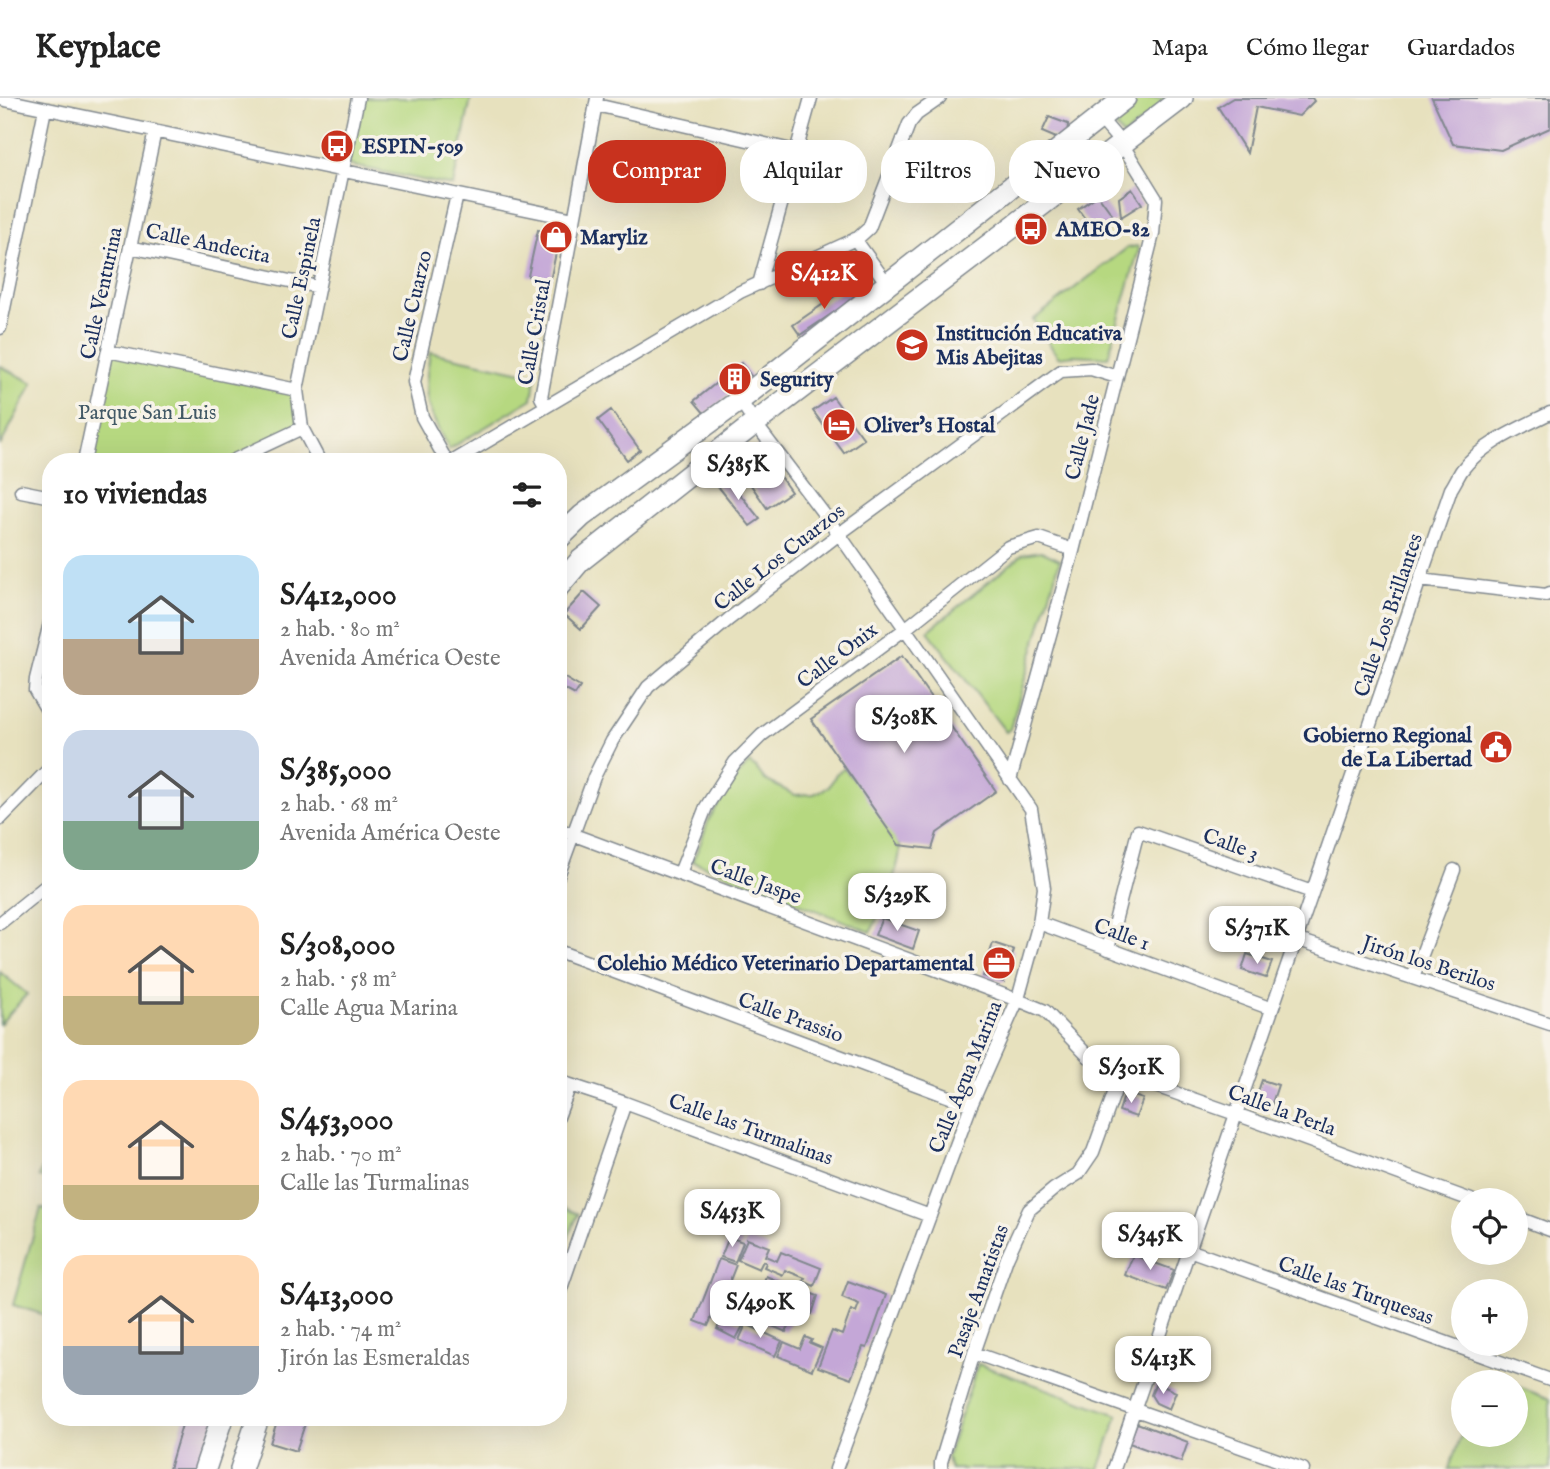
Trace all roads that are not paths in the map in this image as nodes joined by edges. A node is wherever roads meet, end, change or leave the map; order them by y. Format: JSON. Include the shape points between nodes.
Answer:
{"nodes":[{"id":1,"x":358,"y":98,"type":"edge"},
{"id":2,"x":811,"y":98,"type":"edge"},
{"id":3,"x":940,"y":98,"type":"edge"},
{"id":4,"x":1125,"y":98,"type":"edge"},
{"id":5,"x":1182,"y":98,"type":"edge"},
{"id":6,"x":0,"y":99,"type":"edge"},
{"id":7,"x":594,"y":100,"type":"edge"},
{"id":8,"x":45,"y":109,"type":"junction"},
{"id":9,"x":1100,"y":117,"type":"junction"},
{"id":10,"x":155,"y":131,"type":"junction"},
{"id":11,"x":752,"y":140,"type":"edge"},
{"id":12,"x":799,"y":140,"type":"edge"},
{"id":13,"x":1119,"y":140,"type":"edge"},
{"id":14,"x":1124,"y":142,"type":"edge"},
{"id":15,"x":1124,"y":147,"type":"edge"},
{"id":16,"x":343,"y":171,"type":"junction"},
{"id":17,"x":457,"y":195,"type":"junction"},
{"id":18,"x":782,"y":203,"type":"edge"},
{"id":19,"x":1044,"y":203,"type":"edge"},
{"id":20,"x":574,"y":219,"type":"junction"},
{"id":21,"x":855,"y":239,"type":"junction"},
{"id":22,"x":130,"y":247,"type":"junction"},
{"id":23,"x":759,"y":284,"type":"junction"},
{"id":24,"x":888,"y":285,"type":"junction"},
{"id":25,"x":318,"y":287,"type":"junction"},
{"id":26,"x":0,"y":328,"type":"edge"},
{"id":27,"x":108,"y":351,"type":"junction"},
{"id":28,"x":1117,"y":377,"type":"junction"},
{"id":29,"x":297,"y":390,"type":"junction"},
{"id":30,"x":740,"y":400,"type":"junction"},
{"id":31,"x":546,"y":407,"type":"junction"},
{"id":32,"x":1550,"y":414,"type":"edge"},
{"id":33,"x":755,"y":423,"type":"junction"},
{"id":34,"x":302,"y":428,"type":"junction"},
{"id":35,"x":86,"y":453,"type":"edge"},
{"id":36,"x":249,"y":453,"type":"edge"},
{"id":37,"x":315,"y":453,"type":"edge"},
{"id":38,"x":444,"y":453,"type":"edge"},
{"id":39,"x":465,"y":453,"type":"edge"},
{"id":40,"x":21,"y":491,"type":"dead end"},
{"id":41,"x":42,"y":496,"type":"edge"},
{"id":42,"x":567,"y":530,"type":"edge"},
{"id":43,"x":839,"y":534,"type":"junction"},
{"id":44,"x":1073,"y":551,"type":"junction"},
{"id":45,"x":567,"y":576,"type":"edge"},
{"id":46,"x":1420,"y":580,"type":"junction"},
{"id":47,"x":1550,"y":593,"type":"edge"},
{"id":48,"x":905,"y":629,"type":"junction"},
{"id":49,"x":42,"y":661,"type":"edge"},
{"id":50,"x":42,"y":702,"type":"edge"},
{"id":51,"x":42,"y":776,"type":"edge"},
{"id":52,"x":1010,"y":780,"type":"junction"},
{"id":53,"x":0,"y":819,"type":"edge"},
{"id":54,"x":567,"y":832,"type":"edge"},
{"id":55,"x":573,"y":834,"type":"junction"},
{"id":56,"x":567,"y":851,"type":"edge"},
{"id":57,"x":1454,"y":870,"type":"dead end"},
{"id":58,"x":680,"y":873,"type":"junction"},
{"id":59,"x":42,"y":889,"type":"edge"},
{"id":60,"x":1312,"y":892,"type":"junction"},
{"id":61,"x":0,"y":923,"type":"edge"},
{"id":62,"x":1039,"y":923,"type":"junction"},
{"id":63,"x":1296,"y":939,"type":"junction"},
{"id":64,"x":1108,"y":949,"type":"junction"},
{"id":65,"x":567,"y":954,"type":"edge"},
{"id":66,"x":1413,"y":978,"type":"junction"},
{"id":67,"x":1018,"y":999,"type":"junction"},
{"id":68,"x":1272,"y":1009,"type":"junction"},
{"id":69,"x":1550,"y":1024,"type":"edge"},
{"id":70,"x":1121,"y":1074,"type":"junction"},
{"id":71,"x":567,"y":1084,"type":"edge"},
{"id":72,"x":625,"y":1103,"type":"junction"},
{"id":73,"x":971,"y":1105,"type":"junction"},
{"id":74,"x":1236,"y":1114,"type":"junction"},
{"id":75,"x":1451,"y":1193,"type":"edge"},
{"id":76,"x":930,"y":1216,"type":"junction"},
{"id":77,"x":1528,"y":1222,"type":"edge"},
{"id":78,"x":1550,"y":1230,"type":"edge"},
{"id":79,"x":1189,"y":1250,"type":"junction"},
{"id":80,"x":567,"y":1271,"type":"edge"},
{"id":81,"x":974,"y":1353,"type":"junction"},
{"id":82,"x":1550,"y":1380,"type":"edge"},
{"id":83,"x":1134,"y":1409,"type":"junction"},
{"id":84,"x":219,"y":1426,"type":"edge"},
{"id":85,"x":255,"y":1426,"type":"edge"},
{"id":86,"x":205,"y":1469,"type":"edge"},
{"id":87,"x":241,"y":1469,"type":"edge"},
{"id":88,"x":836,"y":1469,"type":"edge"},
{"id":89,"x":941,"y":1469,"type":"edge"},
{"id":90,"x":1114,"y":1469,"type":"edge"},
{"id":91,"x":1303,"y":1469,"type":"edge"}],
"edges":[{"from":1,"to":16,"type":"street","name":"Calle Espinela"},
{"from":2,"to":12,"type":"street"},
{"from":3,"to":21,"type":"street","via":[[909,124],[869,228]]},
{"from":4,"to":9,"type":"main road"},
{"from":5,"to":14,"type":"main road"},
{"from":6,"to":8,"type":"street"},
{"from":7,"to":11,"type":"street"},
{"from":7,"to":20,"type":"street","name":"Calle Cristal"},
{"from":8,"to":10,"type":"street"},
{"from":8,"to":26,"type":"street"},
{"from":9,"to":13,"type":"street","name":"Calle Jade"},
{"from":9,"to":24,"type":"main road"},
{"from":10,"to":16,"type":"street"},
{"from":10,"to":22,"type":"street","name":"Calle Venturina"},
{"from":15,"to":28,"type":"street","name":"Calle Jade","via":[[1156,199],[1153,234]]},
{"from":16,"to":17,"type":"street"},
{"from":16,"to":25,"type":"street","name":"Calle Espinela"},
{"from":17,"to":20,"type":"street"},
{"from":17,"to":38,"type":"street","name":"Calle Cuarzo","via":[[414,382],[422,417]]},
{"from":18,"to":23,"type":"street"},
{"from":19,"to":33,"type":"main road"},
{"from":20,"to":31,"type":"street","name":"Calle Cristal","via":[[541,397]]},
{"from":21,"to":23,"type":"street"},
{"from":21,"to":24,"type":"street"},
{"from":22,"to":25,"type":"street","name":"Calle Andecita"},
{"from":22,"to":27,"type":"street","name":"Calle Venturina"},
{"from":23,"to":31,"type":"street"},
{"from":24,"to":30,"type":"main road"},
{"from":25,"to":29,"type":"street","name":"Calle Espinela"},
{"from":27,"to":29,"type":"street"},
{"from":27,"to":35,"type":"street","name":"Calle Venturina"},
{"from":28,"to":43,"type":"street","name":"Calle Los Cuarzos","via":[[1091,369],[1060,371]]},
{"from":28,"to":44,"type":"street","name":"Calle Jade"},
{"from":29,"to":34,"type":"street","name":"Calle Espinela"},
{"from":30,"to":33,"type":"street","name":"Calle Agua Marina"},
{"from":30,"to":42,"type":"main road"},
{"from":31,"to":39,"type":"street"},
{"from":32,"to":46,"type":"street","name":"Calle Los Brillantes","via":[[1480,451],[1463,468],[1451,489]]},
{"from":33,"to":43,"type":"street","name":"Calle Agua Marina"},
{"from":33,"to":45,"type":"main road","via":[[580,561]]},
{"from":34,"to":36,"type":"street"},
{"from":34,"to":37,"type":"street","name":"Calle Espinela"},
{"from":40,"to":41,"type":"street"},
{"from":43,"to":48,"type":"street","name":"Calle Agua Marina"},
{"from":43,"to":55,"type":"street","name":"Calle Los Cuarzos","via":[[648,687],[612,740]]},
{"from":44,"to":48,"type":"street","name":"Calle Onix","via":[[1039,538],[1007,547]]},
{"from":44,"to":52,"type":"street","name":"Calle Jade"},
{"from":46,"to":47,"type":"street"},
{"from":46,"to":60,"type":"street","name":"Calle Los Brillantes"},
{"from":48,"to":52,"type":"street","name":"Calle Agua Marina"},
{"from":48,"to":58,"type":"street","name":"Calle Onix","via":[[762,735],[735,762],[706,807]]},
{"from":49,"to":50,"type":"street","via":[[35,690]]},
{"from":51,"to":53,"type":"street"},
{"from":52,"to":62,"type":"street","name":"Calle Agua Marina","via":[[1031,809],[1044,888]]},
{"from":54,"to":55,"type":"street","name":"Calle Jaspe"},
{"from":55,"to":56,"type":"street","name":"Calle Los Cuarzos"},
{"from":55,"to":58,"type":"street","name":"Calle Jaspe"},
{"from":57,"to":66,"type":"street"},
{"from":58,"to":67,"type":"street","name":"Calle Jaspe"},
{"from":59,"to":61,"type":"street"},
{"from":60,"to":63,"type":"street","name":"Calle Los Brillantes"},
{"from":60,"to":64,"type":"street","name":"Calle 3","via":[[1138,831]]},
{"from":62,"to":64,"type":"street","name":"Calle 1"},
{"from":62,"to":67,"type":"street","name":"Calle Agua Marina"},
{"from":63,"to":66,"type":"street","name":"Jirón los Berilos"},
{"from":63,"to":68,"type":"street","name":"Calle Los Brillantes"},
{"from":64,"to":68,"type":"street","name":"Calle 1"},
{"from":65,"to":73,"type":"street","name":"Calle Prassio"},
{"from":66,"to":69,"type":"street","name":"Jirón los Berilos"},
{"from":67,"to":70,"type":"street","name":"Calle la Perla","via":[[1045,1011],[1089,1056]]},
{"from":67,"to":73,"type":"street","name":"Calle Agua Marina"},
{"from":68,"to":74,"type":"street","name":"Calle Los Brillantes"},
{"from":70,"to":74,"type":"street","name":"Calle la Perla"},
{"from":70,"to":81,"type":"street","name":"Pasaje Amatistas","via":[[1093,1152],[1079,1174],[1030,1210],[1007,1258]]},
{"from":71,"to":72,"type":"street","name":"Calle las Turmalinas"},
{"from":72,"to":76,"type":"street","name":"Calle las Turmalinas"},
{"from":72,"to":80,"type":"street"},
{"from":73,"to":76,"type":"street","name":"Calle Agua Marina"},
{"from":74,"to":75,"type":"street","name":"Calle la Perla"},
{"from":74,"to":79,"type":"street","name":"Calle Los Brillantes"},
{"from":76,"to":88,"type":"street","name":"Calle Agua Marina"},
{"from":77,"to":78,"type":"street"},
{"from":79,"to":82,"type":"street","name":"Calle las Turquesas"},
{"from":79,"to":83,"type":"street","name":"Calle Los Brillantes"},
{"from":81,"to":83,"type":"street"},
{"from":81,"to":89,"type":"street","name":"Pasaje Amatistas"},
{"from":83,"to":90,"type":"street","name":"Calle Los Brillantes"},
{"from":83,"to":91,"type":"street"},
{"from":84,"to":86,"type":"main road"},
{"from":85,"to":87,"type":"main road"}]}
